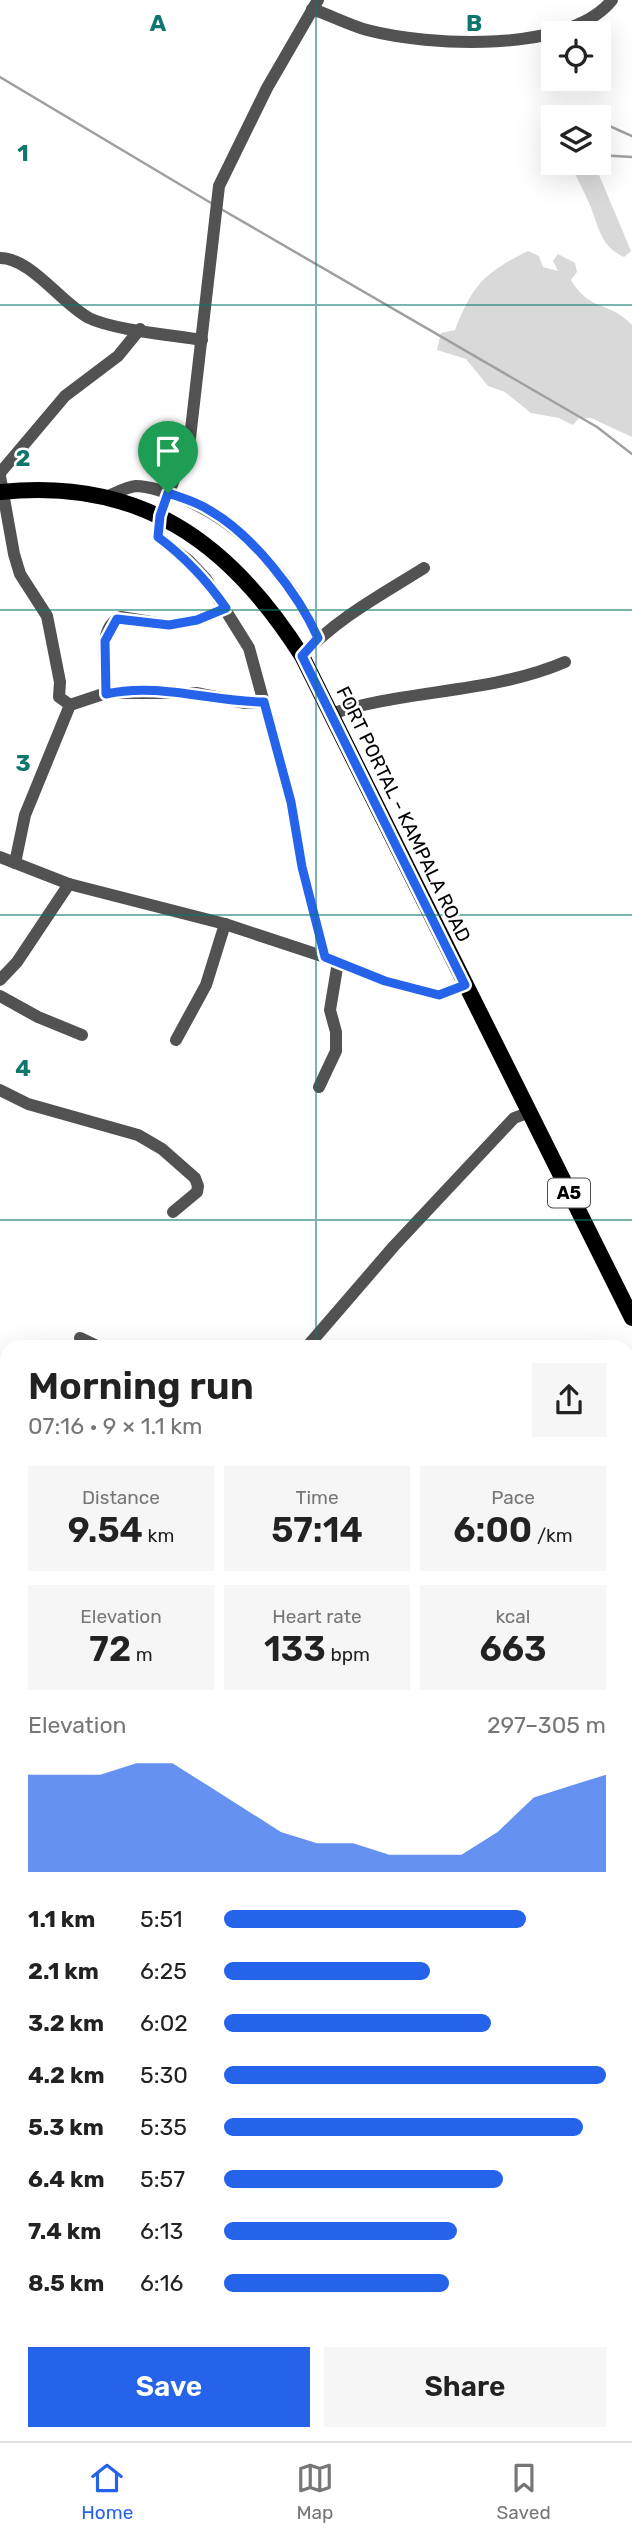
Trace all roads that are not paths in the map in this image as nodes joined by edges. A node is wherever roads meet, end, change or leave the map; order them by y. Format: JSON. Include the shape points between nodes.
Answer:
{"nodes":[{"id":1,"x":612,"y":0,"type":"edge"},
{"id":2,"x":315,"y":4,"type":"edge"},
{"id":3,"x":0,"y":258,"type":"edge"},
{"id":4,"x":140,"y":329,"type":"junction"},
{"id":5,"x":202,"y":340,"type":"junction"},
{"id":6,"x":1,"y":483,"type":"edge"},
{"id":7,"x":168,"y":493,"type":"junction"},
{"id":8,"x":106,"y":497,"type":"junction"},
{"id":9,"x":160,"y":516,"type":"junction"},
{"id":10,"x":424,"y":568,"type":"dead end"},
{"id":11,"x":226,"y":608,"type":"junction"},
{"id":12,"x":318,"y":638,"type":"junction"},
{"id":13,"x":302,"y":656,"type":"junction"},
{"id":14,"x":565,"y":662,"type":"dead end"},
{"id":15,"x":106,"y":694,"type":"junction"},
{"id":16,"x":264,"y":702,"type":"junction"},
{"id":17,"x":69,"y":705,"type":"junction"},
{"id":18,"x":331,"y":714,"type":"junction"},
{"id":19,"x":0,"y":857,"type":"edge"},
{"id":20,"x":15,"y":863,"type":"junction"},
{"id":21,"x":69,"y":884,"type":"junction"},
{"id":22,"x":225,"y":924,"type":"junction"},
{"id":23,"x":325,"y":957,"type":"junction"},
{"id":24,"x":338,"y":962,"type":"junction"},
{"id":25,"x":0,"y":980,"type":"edge"},
{"id":26,"x":465,"y":985,"type":"junction"},
{"id":27,"x":0,"y":996,"type":"edge"},
{"id":28,"x":82,"y":1035,"type":"dead end"},
{"id":29,"x":176,"y":1040,"type":"dead end"},
{"id":30,"x":319,"y":1087,"type":"dead end"},
{"id":31,"x":0,"y":1090,"type":"edge"},
{"id":32,"x":530,"y":1112,"type":"junction"},
{"id":33,"x":173,"y":1212,"type":"dead end"},
{"id":34,"x":632,"y":1318,"type":"edge"},
{"id":35,"x":80,"y":1338,"type":"dead end"},
{"id":36,"x":84,"y":1340,"type":"edge"},
{"id":37,"x":313,"y":1340,"type":"edge"}],
"edges":[{"from":1,"to":2,"type":"street","via":[[590,20],[495,42],[419,40],[365,29]]},
{"from":2,"to":5,"type":"street","via":[[219,186]]},
{"from":3,"to":4,"type":"street","via":[[29,269],[93,320]]},
{"from":4,"to":5,"type":"street"},
{"from":4,"to":6,"type":"street","via":[[118,356],[65,396]]},
{"from":5,"to":7,"type":"street","via":[[190,438]]},
{"from":6,"to":8,"type":"main road","name":"FORT PORTAL - KAMPALA ROAD","number":"A5"},
{"from":6,"to":17,"type":"street","via":[[13,554],[47,616],[59,697]]},
{"from":7,"to":8,"type":"street","via":[[137,486]]},
{"from":7,"to":9,"type":"street"},
{"from":7,"to":12,"type":"street","via":[[209,510],[241,533],[294,596]]},
{"from":8,"to":9,"type":"main road","name":"FORT PORTAL - KAMPALA ROAD","number":"A5"},
{"from":9,"to":11,"type":"street","via":[[158,537],[188,560]]},
{"from":9,"to":13,"type":"main road","name":"FORT PORTAL - KAMPALA ROAD","number":"A5","via":[[206,544],[251,584]]},
{"from":10,"to":12,"type":"street"},
{"from":11,"to":15,"type":"street","via":[[169,625],[117,619],[105,641]]},
{"from":11,"to":16,"type":"street","via":[[249,648]]},
{"from":12,"to":13,"type":"street"},
{"from":13,"to":18,"type":"main road","name":"FORT PORTAL - KAMPALA ROAD","number":"A5"},
{"from":14,"to":18,"type":"street","via":[[469,688],[370,701]]},
{"from":15,"to":16,"type":"street","via":[[196,692],[245,703]]},
{"from":15,"to":17,"type":"street"},
{"from":16,"to":23,"type":"street"},
{"from":17,"to":20,"type":"street","via":[[26,815]]},
{"from":18,"to":26,"type":"main road","name":"FORT PORTAL - KAMPALA ROAD","number":"A5"},
{"from":19,"to":20,"type":"street"},
{"from":20,"to":21,"type":"street"},
{"from":21,"to":22,"type":"street"},
{"from":21,"to":25,"type":"street"},
{"from":22,"to":23,"type":"street"},
{"from":22,"to":29,"type":"street","via":[[205,985]]},
{"from":23,"to":24,"type":"street"},
{"from":24,"to":26,"type":"street","via":[[439,995]]},
{"from":24,"to":30,"type":"street","via":[[330,1010],[336,1051]]},
{"from":26,"to":32,"type":"main road","name":"FORT PORTAL - KAMPALA ROAD","number":"A5"},
{"from":27,"to":28,"type":"street"},
{"from":31,"to":33,"type":"street","via":[[28,1104],[138,1135],[162,1149],[198,1186]]},
{"from":32,"to":34,"type":"main road","name":"FORT PORTAL - KAMPALA ROAD","number":"A5"},
{"from":32,"to":37,"type":"street","via":[[514,1118]]},
{"from":35,"to":36,"type":"street"}]}
